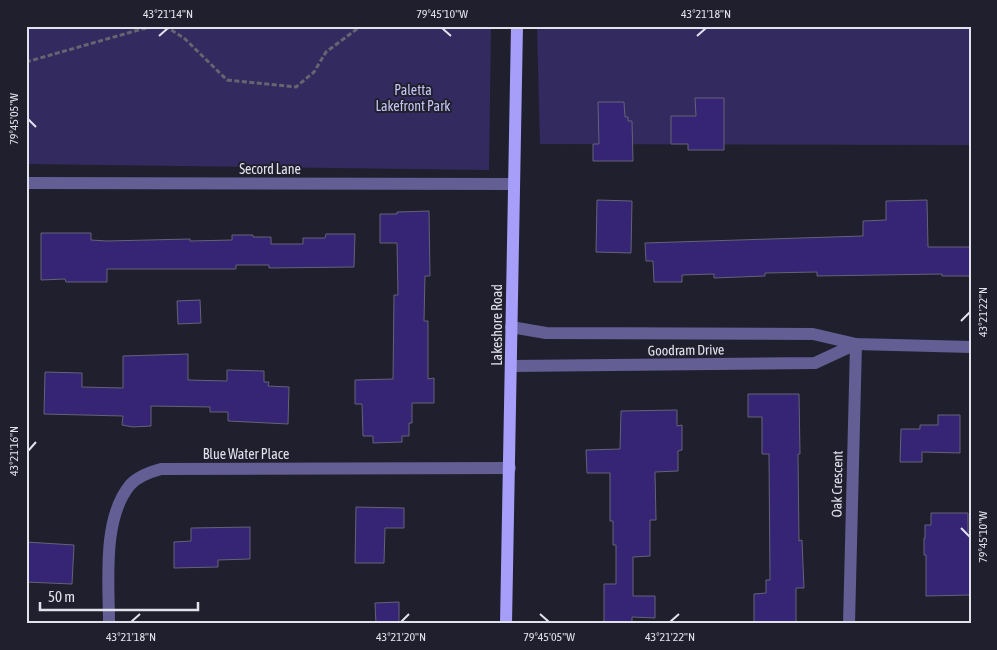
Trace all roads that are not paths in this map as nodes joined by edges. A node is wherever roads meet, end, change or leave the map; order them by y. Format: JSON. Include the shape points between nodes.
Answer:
{"nodes":[{"id":1,"x":517,"y":26,"type":"edge"},
{"id":2,"x":26,"y":183,"type":"edge"},
{"id":3,"x":513,"y":184,"type":"junction"},
{"id":4,"x":511,"y":326,"type":"junction"},
{"id":5,"x":856,"y":344,"type":"junction"},
{"id":6,"x":971,"y":347,"type":"edge"},
{"id":7,"x":512,"y":366,"type":"junction"},
{"id":8,"x":510,"y":468,"type":"junction"},
{"id":9,"x":109,"y":624,"type":"edge"},
{"id":10,"x":506,"y":624,"type":"edge"},
{"id":11,"x":849,"y":624,"type":"edge"}],
"edges":[{"from":1,"to":3,"type":"main road","name":"Lakeshore Road"},
{"from":2,"to":3,"type":"street","name":"Secord Lane"},
{"from":3,"to":4,"type":"main road","name":"Lakeshore Road"},
{"from":4,"to":5,"type":"street","name":"Goodram Drive","via":[[546,333],[813,334]]},
{"from":4,"to":7,"type":"main road","name":"Lakeshore Road"},
{"from":5,"to":6,"type":"street","name":"Goodram Drive"},
{"from":5,"to":7,"type":"street","name":"Goodram Drive","via":[[815,363]]},
{"from":5,"to":11,"type":"street","name":"Oak Crescent"},
{"from":7,"to":8,"type":"main road","name":"Lakeshore Road"},
{"from":8,"to":9,"type":"street","name":"Blue Water Place","via":[[161,469],[146,473],[131,484],[120,501],[113,522]]},
{"from":8,"to":10,"type":"main road","name":"Lakeshore Road"}]}
